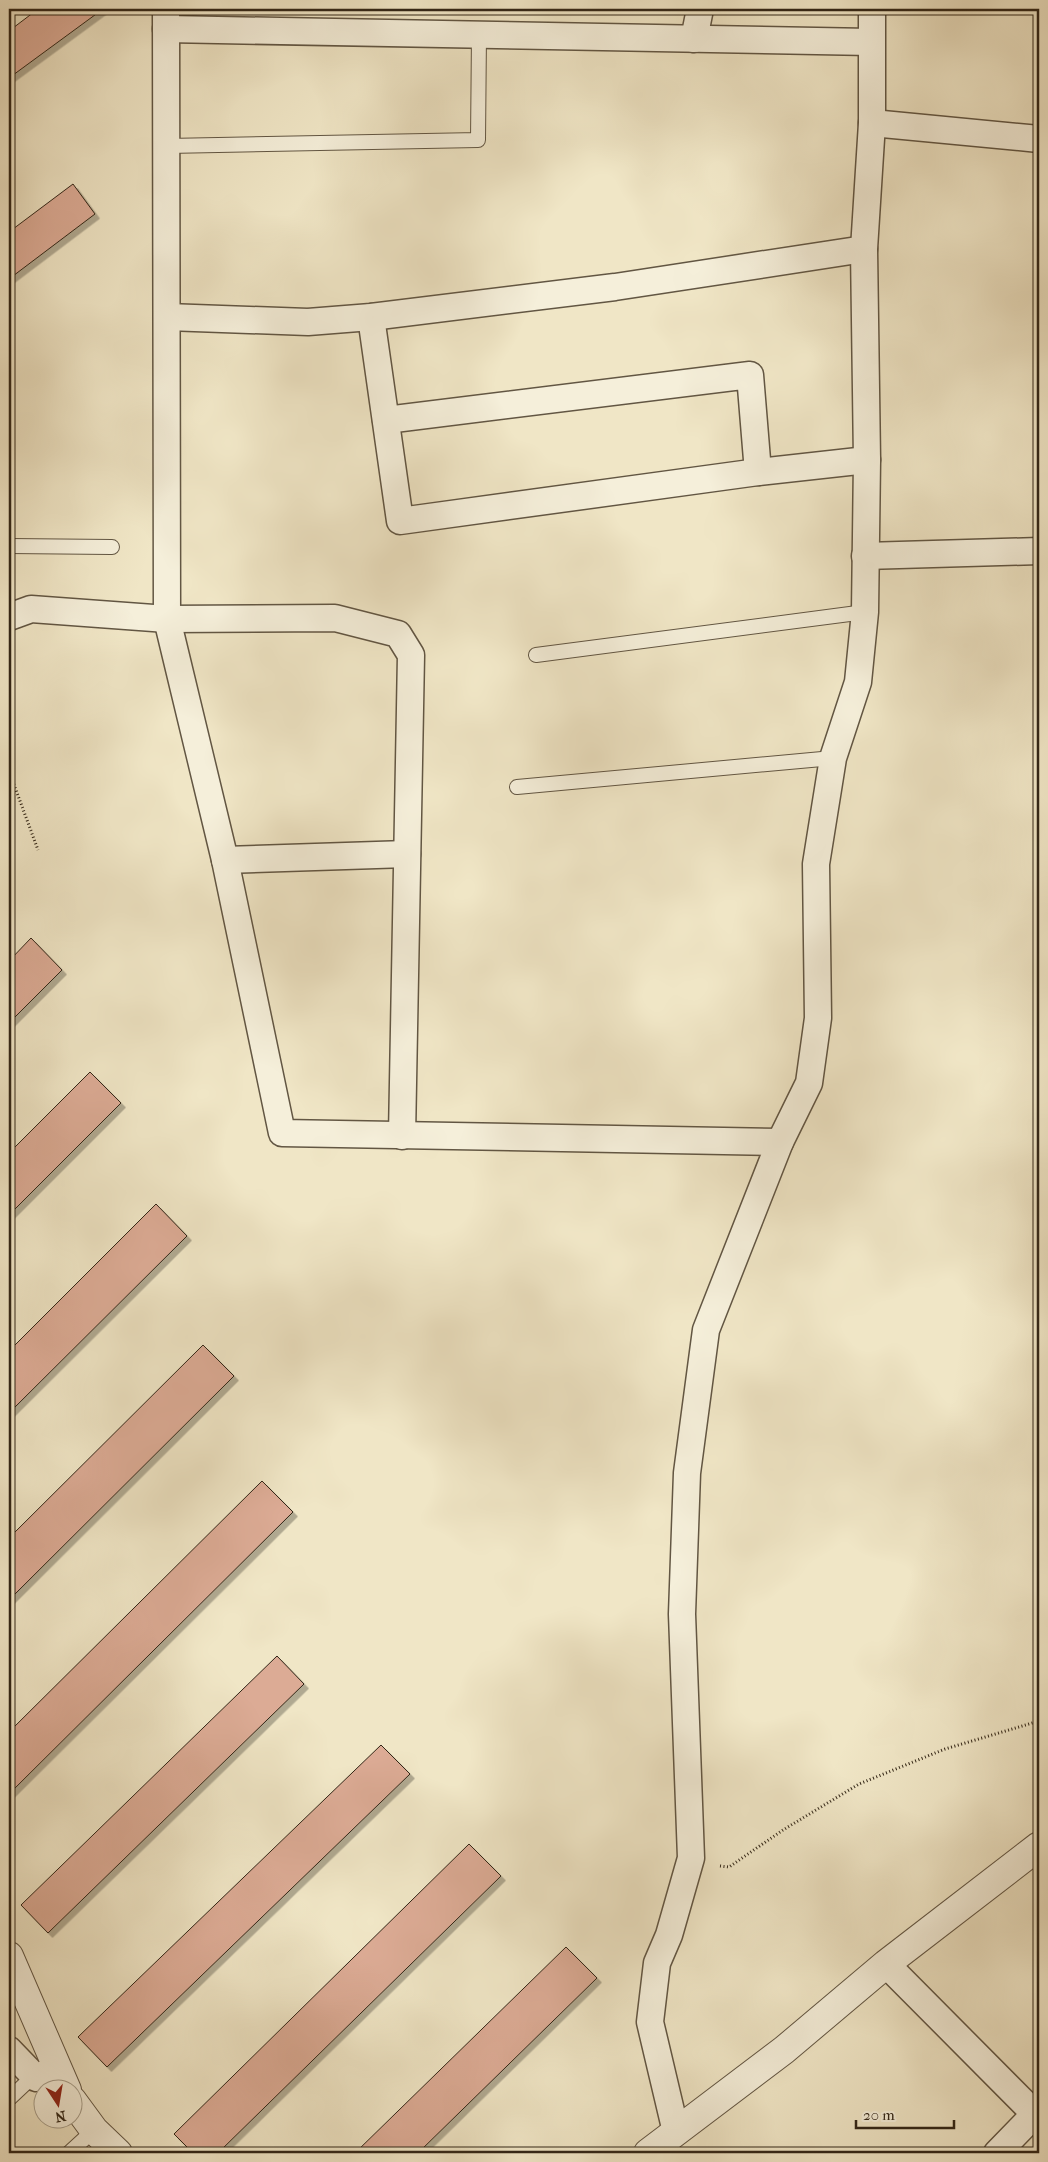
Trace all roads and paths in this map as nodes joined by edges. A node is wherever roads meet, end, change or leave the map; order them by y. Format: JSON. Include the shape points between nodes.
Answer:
{"nodes":[{"id":1,"x":700,"y":9,"type":"edge"},
{"id":2,"x":872,"y":9,"type":"edge"},
{"id":3,"x":166,"y":19,"type":"edge"},
{"id":4,"x":480,"y":34,"type":"junction"},
{"id":5,"x":694,"y":39,"type":"junction"},
{"id":6,"x":871,"y":42,"type":"junction"},
{"id":7,"x":872,"y":123,"type":"junction"},
{"id":8,"x":1039,"y":139,"type":"edge"},
{"id":9,"x":167,"y":146,"type":"junction"},
{"id":10,"x":864,"y":249,"type":"junction"},
{"id":11,"x":168,"y":317,"type":"junction"},
{"id":12,"x":370,"y":317,"type":"junction"},
{"id":13,"x":386,"y":420,"type":"junction"},
{"id":14,"x":867,"y":460,"type":"junction"},
{"id":15,"x":758,"y":472,"type":"junction"},
{"id":16,"x":9,"y":546,"type":"edge"},
{"id":17,"x":112,"y":548,"type":"dead end"},
{"id":18,"x":1039,"y":551,"type":"edge"},
{"id":19,"x":865,"y":556,"type":"junction"},
{"id":20,"x":865,"y":612,"type":"junction"},
{"id":21,"x":9,"y":617,"type":"edge"},
{"id":22,"x":167,"y":619,"type":"junction"},
{"id":23,"x":536,"y":655,"type":"dead end"},
{"id":24,"x":833,"y":758,"type":"junction"},
{"id":25,"x":9,"y":771,"type":"edge"},
{"id":26,"x":517,"y":787,"type":"dead end"},
{"id":27,"x":38,"y":850,"type":"dead end"},
{"id":28,"x":407,"y":854,"type":"junction"},
{"id":29,"x":225,"y":860,"type":"junction"},
{"id":30,"x":402,"y":1136,"type":"junction"},
{"id":31,"x":780,"y":1142,"type":"junction"},
{"id":32,"x":1039,"y":1721,"type":"edge"},
{"id":33,"x":1039,"y":1846,"type":"edge"},
{"id":34,"x":690,"y":1865,"type":"junction"},
{"id":35,"x":9,"y":1956,"type":"edge"},
{"id":36,"x":886,"y":1964,"type":"junction"},
{"id":37,"x":9,"y":2050,"type":"edge"},
{"id":38,"x":54,"y":2079,"type":"edge"},
{"id":39,"x":9,"y":2099,"type":"edge"},
{"id":40,"x":82,"y":2115,"type":"edge"},
{"id":41,"x":1037,"y":2116,"type":"edge"},
{"id":42,"x":94,"y":2130,"type":"junction"},
{"id":43,"x":676,"y":2132,"type":"junction"},
{"id":44,"x":69,"y":2153,"type":"edge"},
{"id":45,"x":118,"y":2153,"type":"edge"},
{"id":46,"x":648,"y":2153,"type":"edge"},
{"id":47,"x":997,"y":2153,"type":"edge"}],
"edges":[{"from":1,"to":5,"type":"street"},
{"from":2,"to":6,"type":"street"},
{"from":3,"to":4,"type":"street"},
{"from":3,"to":9,"type":"street"},
{"from":4,"to":5,"type":"street"},
{"from":4,"to":9,"type":"lane","via":[[478,140]]},
{"from":5,"to":6,"type":"street"},
{"from":6,"to":7,"type":"street"},
{"from":7,"to":8,"type":"street"},
{"from":7,"to":10,"type":"street"},
{"from":9,"to":11,"type":"street"},
{"from":10,"to":12,"type":"street","via":[[616,287]]},
{"from":10,"to":14,"type":"street"},
{"from":11,"to":12,"type":"street","via":[[308,322]]},
{"from":11,"to":22,"type":"street"},
{"from":12,"to":13,"type":"street"},
{"from":13,"to":15,"type":"street","via":[[400,521]]},
{"from":13,"to":15,"type":"street","via":[[750,374]]},
{"from":14,"to":15,"type":"street"},
{"from":14,"to":19,"type":"street"},
{"from":16,"to":17,"type":"lane"},
{"from":18,"to":19,"type":"street"},
{"from":19,"to":20,"type":"street"},
{"from":20,"to":23,"type":"lane"},
{"from":20,"to":24,"type":"street","via":[[858,682]]},
{"from":21,"to":22,"type":"street","via":[[31,609]]},
{"from":22,"to":28,"type":"street","via":[[335,618],[398,634],[411,655]]},
{"from":22,"to":29,"type":"street"},
{"from":24,"to":26,"type":"lane"},
{"from":24,"to":31,"type":"street","via":[[816,864],[818,1018],[810,1083]]},
{"from":25,"to":27,"type":"path"},
{"from":28,"to":29,"type":"street"},
{"from":28,"to":30,"type":"street"},
{"from":29,"to":30,"type":"street","via":[[282,1133]]},
{"from":30,"to":31,"type":"street"},
{"from":31,"to":34,"type":"street","via":[[706,1330],[687,1473],[682,1614]]},
{"from":32,"to":34,"type":"path","via":[[945,1749],[859,1784],[729,1867]]},
{"from":33,"to":36,"type":"street"},
{"from":34,"to":43,"type":"street","via":[[657,1963],[650,2022]]},
{"from":35,"to":38,"type":"street"},
{"from":36,"to":41,"type":"street"},
{"from":36,"to":43,"type":"street","via":[[784,2050]]},
{"from":37,"to":38,"type":"street"},
{"from":38,"to":39,"type":"lane","via":[[26,2083]]},
{"from":40,"to":42,"type":"street"},
{"from":41,"to":47,"type":"street"},
{"from":42,"to":44,"type":"lane"},
{"from":42,"to":45,"type":"street"},
{"from":43,"to":46,"type":"street"}]}
